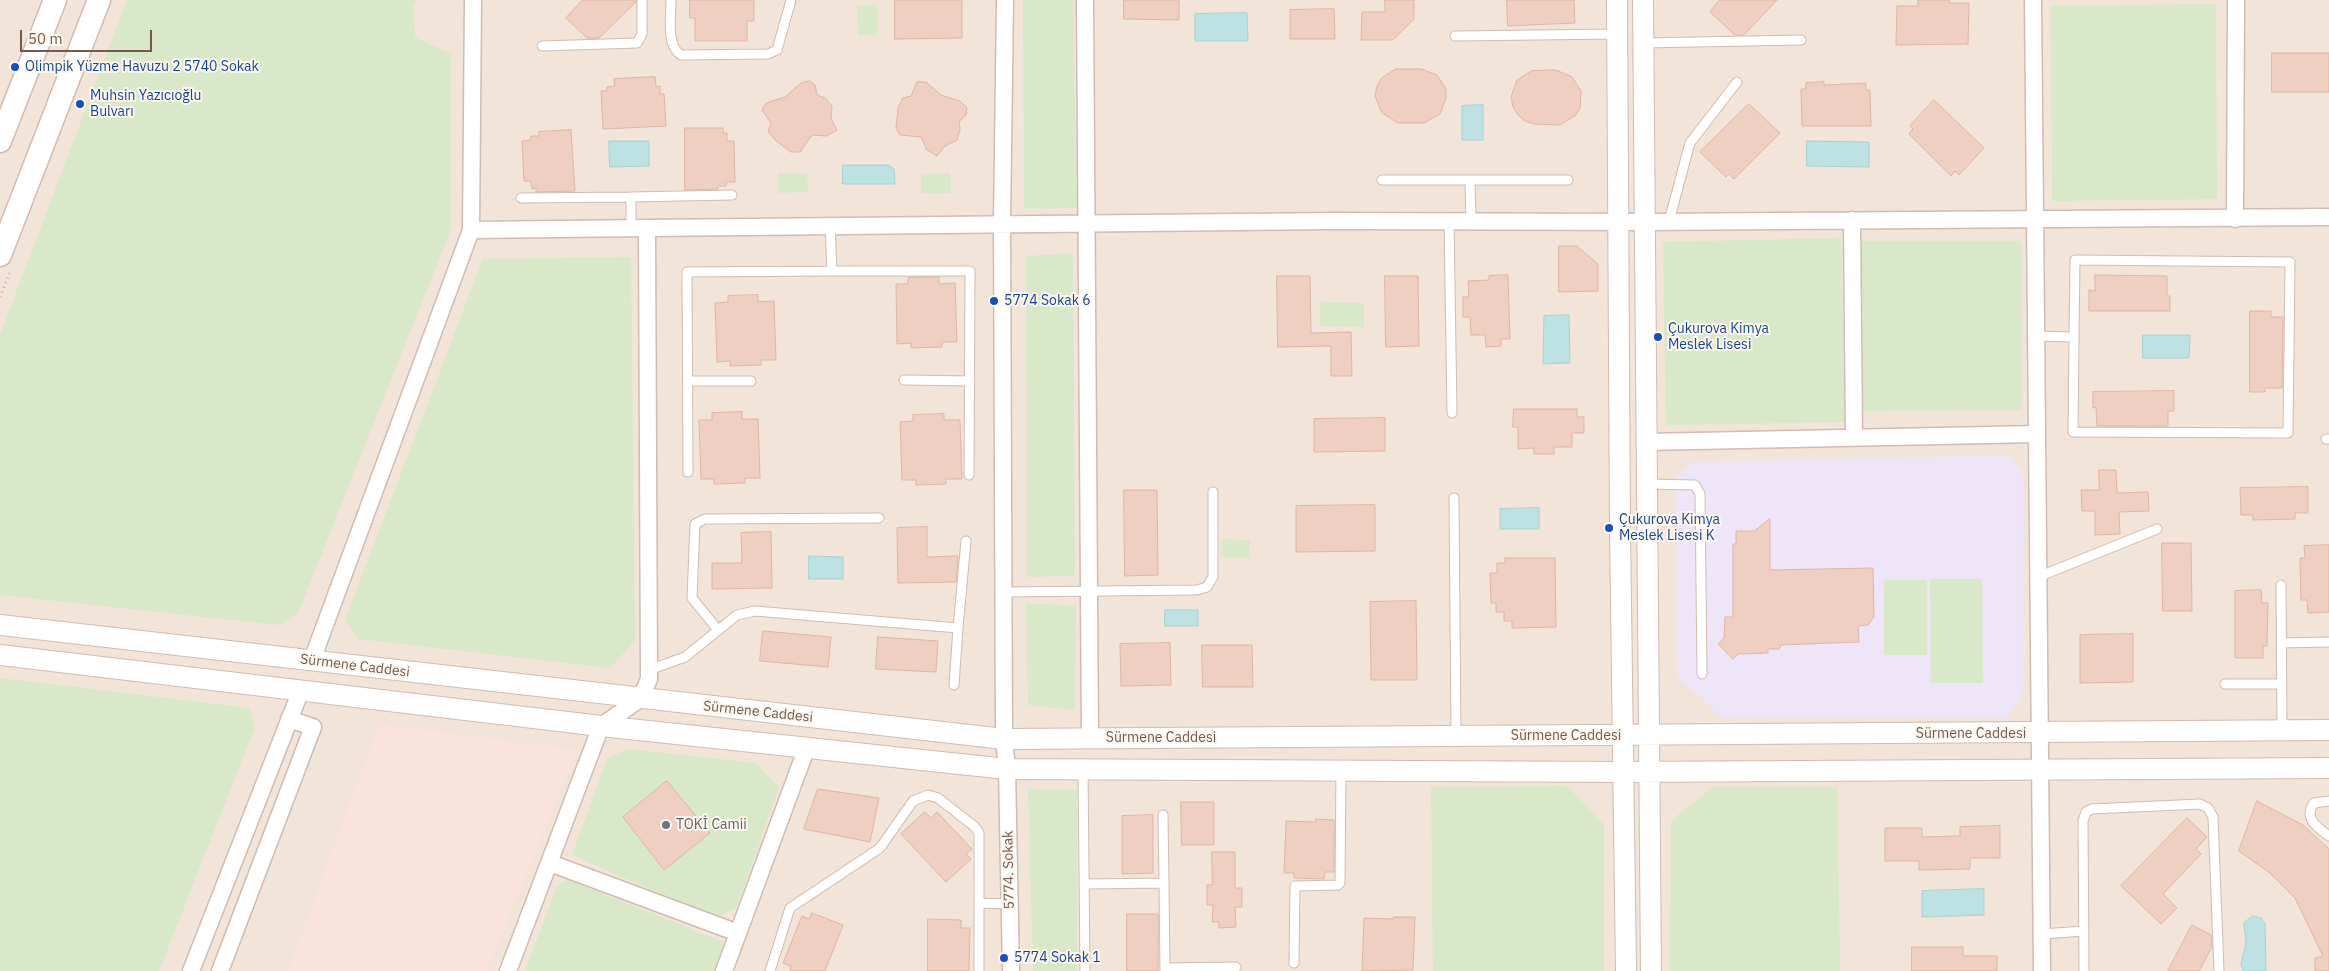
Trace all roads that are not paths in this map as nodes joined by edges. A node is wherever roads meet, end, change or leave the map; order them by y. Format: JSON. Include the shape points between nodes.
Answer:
{"nodes":[{"id":1,"x":56,"y":0,"type":"edge"},
{"id":2,"x":99,"y":0,"type":"edge"},
{"id":3,"x":473,"y":0,"type":"edge"},
{"id":4,"x":642,"y":0,"type":"edge"},
{"id":5,"x":671,"y":0,"type":"edge"},
{"id":6,"x":791,"y":0,"type":"edge"},
{"id":7,"x":1005,"y":0,"type":"edge"},
{"id":8,"x":1085,"y":0,"type":"edge"},
{"id":9,"x":1617,"y":0,"type":"edge"},
{"id":10,"x":1643,"y":0,"type":"edge"},
{"id":11,"x":2033,"y":0,"type":"edge"},
{"id":12,"x":2236,"y":0,"type":"edge"},
{"id":13,"x":1617,"y":34,"type":"junction"},
{"id":14,"x":1455,"y":36,"type":"dead end"},
{"id":15,"x":1801,"y":40,"type":"dead end"},
{"id":16,"x":1643,"y":43,"type":"junction"},
{"id":17,"x":542,"y":46,"type":"dead end"},
{"id":18,"x":1737,"y":82,"type":"dead end"},
{"id":19,"x":0,"y":141,"type":"edge"},
{"id":20,"x":1382,"y":180,"type":"dead end"},
{"id":21,"x":1470,"y":180,"type":"junction"},
{"id":22,"x":1568,"y":180,"type":"dead end"},
{"id":23,"x":732,"y":195,"type":"dead end"},
{"id":24,"x":631,"y":196,"type":"junction"},
{"id":25,"x":521,"y":198,"type":"dead end"},
{"id":26,"x":2036,"y":218,"type":"junction"},
{"id":27,"x":2329,"y":218,"type":"edge"},
{"id":28,"x":2235,"y":219,"type":"junction"},
{"id":29,"x":1852,"y":220,"type":"junction"},
{"id":30,"x":1449,"y":221,"type":"junction"},
{"id":31,"x":1470,"y":221,"type":"junction"},
{"id":32,"x":1618,"y":221,"type":"junction"},
{"id":33,"x":1669,"y":221,"type":"junction"},
{"id":34,"x":1645,"y":222,"type":"junction"},
{"id":35,"x":1002,"y":223,"type":"junction"},
{"id":36,"x":1087,"y":223,"type":"junction"},
{"id":37,"x":830,"y":225,"type":"junction"},
{"id":38,"x":639,"y":228,"type":"junction"},
{"id":39,"x":471,"y":230,"type":"junction"},
{"id":40,"x":0,"y":255,"type":"edge"},
{"id":41,"x":832,"y":271,"type":"junction"},
{"id":42,"x":2036,"y":336,"type":"junction"},
{"id":43,"x":2074,"y":337,"type":"junction"},
{"id":44,"x":904,"y":380,"type":"dead end"},
{"id":45,"x":751,"y":381,"type":"dead end"},
{"id":46,"x":970,"y":381,"type":"junction"},
{"id":47,"x":688,"y":382,"type":"junction"},
{"id":48,"x":1452,"y":413,"type":"dead end"},
{"id":49,"x":2036,"y":434,"type":"junction"},
{"id":50,"x":1854,"y":437,"type":"junction"},
{"id":51,"x":1646,"y":442,"type":"junction"},
{"id":52,"x":688,"y":472,"type":"dead end"},
{"id":53,"x":969,"y":475,"type":"dead end"},
{"id":54,"x":1647,"y":484,"type":"junction"},
{"id":55,"x":1213,"y":492,"type":"dead end"},
{"id":56,"x":1454,"y":498,"type":"dead end"},
{"id":57,"x":879,"y":518,"type":"dead end"},
{"id":58,"x":2157,"y":529,"type":"dead end"},
{"id":59,"x":966,"y":541,"type":"dead end"},
{"id":60,"x":2038,"y":577,"type":"junction"},
{"id":61,"x":2281,"y":585,"type":"dead end"},
{"id":62,"x":1088,"y":591,"type":"junction"},
{"id":63,"x":1004,"y":592,"type":"junction"},
{"id":64,"x":0,"y":625,"type":"edge"},
{"id":65,"x":958,"y":628,"type":"junction"},
{"id":66,"x":718,"y":630,"type":"junction"},
{"id":67,"x":2329,"y":642,"type":"edge"},
{"id":68,"x":2281,"y":643,"type":"junction"},
{"id":69,"x":0,"y":655,"type":"edge"},
{"id":70,"x":312,"y":660,"type":"junction"},
{"id":71,"x":649,"y":670,"type":"junction"},
{"id":72,"x":1702,"y":674,"type":"dead end"},
{"id":73,"x":2225,"y":684,"type":"dead end"},
{"id":74,"x":2282,"y":684,"type":"junction"},
{"id":75,"x":954,"y":685,"type":"dead end"},
{"id":76,"x":301,"y":690,"type":"junction"},
{"id":77,"x":640,"y":699,"type":"junction"},
{"id":78,"x":289,"y":719,"type":"junction"},
{"id":79,"x":601,"y":726,"type":"junction"},
{"id":80,"x":2329,"y":730,"type":"edge"},
{"id":81,"x":2282,"y":731,"type":"junction"},
{"id":82,"x":2040,"y":734,"type":"junction"},
{"id":83,"x":1456,"y":736,"type":"junction"},
{"id":84,"x":1623,"y":736,"type":"junction"},
{"id":85,"x":1650,"y":736,"type":"junction"},
{"id":86,"x":1090,"y":739,"type":"junction"},
{"id":87,"x":1004,"y":740,"type":"junction"},
{"id":88,"x":807,"y":748,"type":"junction"},
{"id":89,"x":2329,"y":768,"type":"edge"},
{"id":90,"x":1007,"y":769,"type":"junction"},
{"id":91,"x":1083,"y":769,"type":"junction"},
{"id":92,"x":2040,"y":769,"type":"junction"},
{"id":93,"x":1341,"y":770,"type":"junction"},
{"id":94,"x":1650,"y":771,"type":"junction"},
{"id":95,"x":1624,"y":772,"type":"junction"},
{"id":96,"x":2329,"y":801,"type":"edge"},
{"id":97,"x":1163,"y":815,"type":"dead end"},
{"id":98,"x":2329,"y":836,"type":"edge"},
{"id":99,"x":550,"y":863,"type":"junction"},
{"id":100,"x":1164,"y":883,"type":"junction"},
{"id":101,"x":1084,"y":884,"type":"junction"},
{"id":102,"x":980,"y":903,"type":"junction"},
{"id":103,"x":1010,"y":904,"type":"junction"},
{"id":104,"x":2084,"y":931,"type":"junction"},
{"id":105,"x":738,"y":933,"type":"junction"},
{"id":106,"x":2042,"y":934,"type":"junction"},
{"id":107,"x":1294,"y":963,"type":"dead end"},
{"id":108,"x":1236,"y":967,"type":"dead end"},
{"id":109,"x":1165,"y":970,"type":"edge"},
{"id":110,"x":191,"y":971,"type":"edge"},
{"id":111,"x":220,"y":971,"type":"edge"},
{"id":112,"x":508,"y":971,"type":"edge"},
{"id":113,"x":724,"y":971,"type":"edge"},
{"id":114,"x":770,"y":971,"type":"edge"},
{"id":115,"x":979,"y":971,"type":"edge"},
{"id":116,"x":1011,"y":971,"type":"edge"},
{"id":117,"x":1085,"y":971,"type":"edge"},
{"id":118,"x":1626,"y":971,"type":"edge"},
{"id":119,"x":1651,"y":971,"type":"edge"},
{"id":120,"x":2042,"y":971,"type":"edge"},
{"id":121,"x":2084,"y":971,"type":"edge"},
{"id":122,"x":2219,"y":971,"type":"edge"}],
"edges":[{"from":1,"to":19,"type":"main road"},
{"from":2,"to":40,"type":"main road"},
{"from":3,"to":39,"type":"street"},
{"from":4,"to":17,"type":"lane","via":[[642,34],[636,43]]},
{"from":5,"to":6,"type":"lane","via":[[672,44],[681,55],[691,55],[768,54],[777,50]]},
{"from":7,"to":35,"type":"street","name":"5774. Sokak"},
{"from":8,"to":36,"type":"street"},
{"from":9,"to":13,"type":"street"},
{"from":10,"to":16,"type":"street"},
{"from":11,"to":26,"type":"street"},
{"from":12,"to":28,"type":"street"},
{"from":13,"to":14,"type":"lane"},
{"from":13,"to":32,"type":"street"},
{"from":15,"to":16,"type":"lane"},
{"from":16,"to":34,"type":"street"},
{"from":18,"to":33,"type":"lane","via":[[1690,143]]},
{"from":20,"to":21,"type":"lane"},
{"from":21,"to":22,"type":"lane"},
{"from":21,"to":31,"type":"lane"},
{"from":23,"to":24,"type":"lane"},
{"from":24,"to":25,"type":"lane"},
{"from":24,"to":38,"type":"lane"},
{"from":26,"to":28,"type":"street"},
{"from":26,"to":29,"type":"street"},
{"from":26,"to":42,"type":"street"},
{"from":27,"to":28,"type":"street"},
{"from":29,"to":33,"type":"street"},
{"from":29,"to":50,"type":"street"},
{"from":30,"to":31,"type":"street"},
{"from":30,"to":36,"type":"street"},
{"from":30,"to":48,"type":"lane"},
{"from":31,"to":32,"type":"street"},
{"from":32,"to":34,"type":"street"},
{"from":32,"to":84,"type":"street"},
{"from":33,"to":34,"type":"street"},
{"from":34,"to":51,"type":"street"},
{"from":35,"to":36,"type":"street"},
{"from":35,"to":37,"type":"street"},
{"from":35,"to":63,"type":"street","name":"5774. Sokak"},
{"from":36,"to":62,"type":"street"},
{"from":37,"to":38,"type":"street"},
{"from":37,"to":41,"type":"lane"},
{"from":38,"to":39,"type":"street"},
{"from":38,"to":71,"type":"street"},
{"from":39,"to":70,"type":"street"},
{"from":41,"to":46,"type":"lane","via":[[970,271]]},
{"from":41,"to":47,"type":"lane","via":[[687,272]]},
{"from":42,"to":43,"type":"lane"},
{"from":42,"to":49,"type":"street"},
{"from":43,"to":43,"type":"lane","via":[[2074,432],[2288,433],[2290,262],[2075,260]]},
{"from":44,"to":46,"type":"lane"},
{"from":45,"to":47,"type":"lane"},
{"from":46,"to":53,"type":"lane"},
{"from":47,"to":52,"type":"lane"},
{"from":49,"to":50,"type":"street"},
{"from":49,"to":60,"type":"street"},
{"from":50,"to":51,"type":"street"},
{"from":51,"to":54,"type":"street"},
{"from":54,"to":72,"type":"lane","via":[[1695,485],[1700,494]]},
{"from":54,"to":85,"type":"street"},
{"from":55,"to":62,"type":"lane","via":[[1214,577],[1207,587],[1197,590]]},
{"from":56,"to":83,"type":"lane"},
{"from":57,"to":66,"type":"lane","via":[[705,519],[695,524],[692,598]]},
{"from":58,"to":60,"type":"lane"},
{"from":59,"to":65,"type":"lane"},
{"from":60,"to":82,"type":"street"},
{"from":61,"to":68,"type":"lane"},
{"from":62,"to":63,"type":"lane"},
{"from":62,"to":86,"type":"street"},
{"from":63,"to":87,"type":"street","name":"5774. Sokak"},
{"from":64,"to":70,"type":"street","name":"Sürmene Caddesi"},
{"from":65,"to":66,"type":"lane","via":[[755,610],[737,615]]},
{"from":65,"to":75,"type":"lane"},
{"from":66,"to":71,"type":"lane","via":[[685,657]]},
{"from":67,"to":68,"type":"lane"},
{"from":68,"to":74,"type":"lane"},
{"from":69,"to":76,"type":"street"},
{"from":70,"to":77,"type":"street","name":"Sürmene Caddesi"},
{"from":71,"to":77,"type":"street","via":[[649,679]]},
{"from":73,"to":74,"type":"lane"},
{"from":74,"to":81,"type":"lane"},
{"from":76,"to":78,"type":"street"},
{"from":76,"to":79,"type":"street"},
{"from":77,"to":79,"type":"street"},
{"from":77,"to":87,"type":"street","name":"Sürmene Caddesi"},
{"from":78,"to":110,"type":"street"},
{"from":78,"to":111,"type":"street","via":[[313,727]]},
{"from":79,"to":88,"type":"street"},
{"from":79,"to":99,"type":"street"},
{"from":80,"to":81,"type":"street","name":"Sürmene Caddesi"},
{"from":81,"to":82,"type":"street","name":"Sürmene Caddesi"},
{"from":82,"to":85,"type":"street","name":"Sürmene Caddesi"},
{"from":82,"to":92,"type":"street"},
{"from":83,"to":84,"type":"street","name":"Sürmene Caddesi"},
{"from":83,"to":86,"type":"street","name":"Sürmene Caddesi"},
{"from":84,"to":85,"type":"street","name":"Sürmene Caddesi"},
{"from":84,"to":95,"type":"street"},
{"from":85,"to":94,"type":"street"},
{"from":86,"to":87,"type":"street","name":"Sürmene Caddesi"},
{"from":87,"to":90,"type":"street","name":"5774. Sokak"},
{"from":88,"to":90,"type":"street"},
{"from":88,"to":105,"type":"street"},
{"from":89,"to":92,"type":"street"},
{"from":90,"to":91,"type":"street"},
{"from":90,"to":103,"type":"street","name":"5774. Sokak"},
{"from":91,"to":93,"type":"street"},
{"from":91,"to":101,"type":"lane"},
{"from":92,"to":94,"type":"street"},
{"from":92,"to":106,"type":"street"},
{"from":93,"to":95,"type":"street"},
{"from":93,"to":107,"type":"lane","via":[[1340,883],[1295,886]]},
{"from":94,"to":95,"type":"street"},
{"from":94,"to":119,"type":"street"},
{"from":95,"to":118,"type":"street"},
{"from":96,"to":98,"type":"lane","via":[[2314,803],[2309,810],[2315,826]]},
{"from":97,"to":100,"type":"lane"},
{"from":99,"to":105,"type":"street"},
{"from":99,"to":112,"type":"street"},
{"from":100,"to":101,"type":"lane"},
{"from":100,"to":109,"type":"lane"},
{"from":101,"to":117,"type":"lane"},
{"from":102,"to":103,"type":"lane"},
{"from":102,"to":114,"type":"lane","via":[[979,833],[938,798],[921,796],[913,801],[880,848],[790,908]]},
{"from":102,"to":115,"type":"lane"},
{"from":103,"to":116,"type":"street","name":"5774. Sokak"},
{"from":104,"to":106,"type":"lane"},
{"from":104,"to":121,"type":"lane"},
{"from":104,"to":122,"type":"lane","via":[[2083,821],[2086,812],[2092,808],[2200,804],[2208,808],[2213,817]]},
{"from":105,"to":113,"type":"street"},
{"from":106,"to":120,"type":"street"},
{"from":108,"to":109,"type":"lane"}]}
